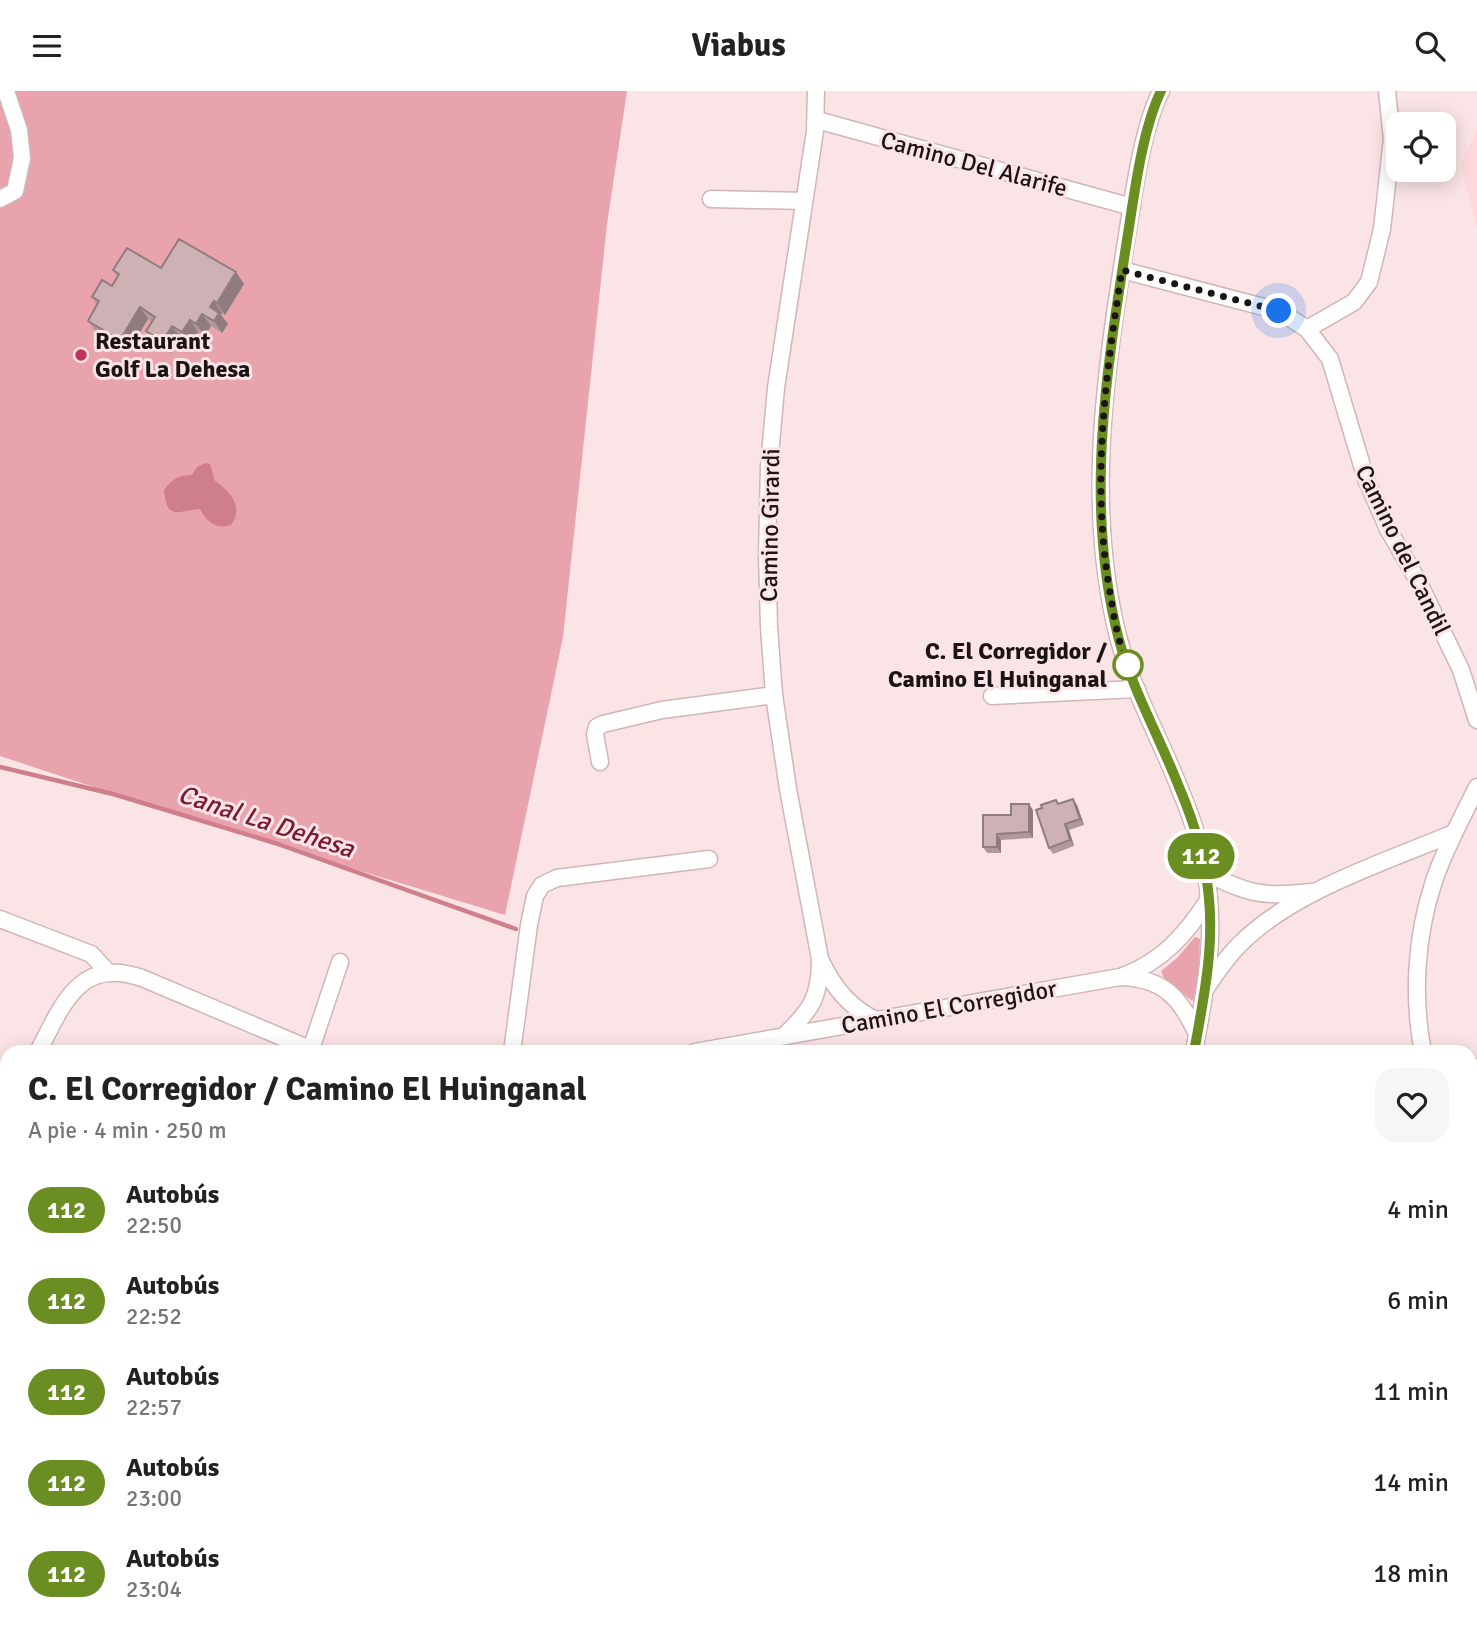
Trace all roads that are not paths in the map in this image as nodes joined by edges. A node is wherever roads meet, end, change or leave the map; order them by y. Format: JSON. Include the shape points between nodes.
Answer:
{"nodes":[{"id":1,"x":6,"y":91,"type":"edge"},
{"id":2,"x":816,"y":91,"type":"edge"},
{"id":3,"x":1161,"y":91,"type":"edge"},
{"id":4,"x":1387,"y":91,"type":"edge"},
{"id":5,"x":817,"y":120,"type":"junction"},
{"id":6,"x":0,"y":199,"type":"edge"},
{"id":7,"x":711,"y":199,"type":"dead end"},
{"id":8,"x":804,"y":201,"type":"junction"},
{"id":9,"x":1132,"y":207,"type":"junction"},
{"id":10,"x":1122,"y":270,"type":"junction"},
{"id":11,"x":1307,"y":329,"type":"junction"},
{"id":12,"x":1137,"y":689,"type":"junction"},
{"id":13,"x":774,"y":695,"type":"junction"},
{"id":14,"x":992,"y":696,"type":"dead end"},
{"id":15,"x":1477,"y":720,"type":"edge"},
{"id":16,"x":600,"y":762,"type":"dead end"},
{"id":17,"x":1477,"y":787,"type":"edge"},
{"id":18,"x":1454,"y":833,"type":"junction"},
{"id":19,"x":709,"y":859,"type":"dead end"},
{"id":20,"x":1204,"y":873,"type":"junction"},
{"id":21,"x":1315,"y":891,"type":"junction"},
{"id":22,"x":1258,"y":894,"type":"junction"},
{"id":23,"x":1209,"y":899,"type":"junction"},
{"id":24,"x":0,"y":919,"type":"edge"},
{"id":25,"x":1257,"y":929,"type":"junction"},
{"id":26,"x":1162,"y":957,"type":"junction"},
{"id":27,"x":820,"y":959,"type":"junction"},
{"id":28,"x":340,"y":962,"type":"dead end"},
{"id":29,"x":109,"y":973,"type":"junction"},
{"id":30,"x":1121,"y":977,"type":"junction"},
{"id":31,"x":1163,"y":987,"type":"junction"},
{"id":32,"x":1205,"y":990,"type":"junction"},
{"id":33,"x":876,"y":1020,"type":"junction"},
{"id":34,"x":1197,"y":1034,"type":"junction"},
{"id":35,"x":784,"y":1036,"type":"junction"},
{"id":36,"x":42,"y":1045,"type":"edge"},
{"id":37,"x":302,"y":1045,"type":"edge"},
{"id":38,"x":315,"y":1045,"type":"edge"},
{"id":39,"x":513,"y":1045,"type":"edge"},
{"id":40,"x":734,"y":1045,"type":"edge"},
{"id":41,"x":1195,"y":1045,"type":"edge"},
{"id":42,"x":1422,"y":1045,"type":"edge"}],
"edges":[{"from":1,"to":6,"type":"street","via":[[19,130],[22,158],[15,191]]},
{"from":2,"to":5,"type":"street","name":"Camino Girardi"},
{"from":3,"to":9,"type":"street","via":[[1149,123]]},
{"from":4,"to":11,"type":"street","via":[[1392,139],[1382,229],[1369,282],[1354,302]]},
{"from":5,"to":8,"type":"street","name":"Camino Girardi"},
{"from":5,"to":9,"type":"street","name":"Camino Del Alarife"},
{"from":7,"to":8,"type":"street"},
{"from":8,"to":13,"type":"street","name":"Camino Girardi","via":[[769,466],[768,590]]},
{"from":9,"to":10,"type":"street"},
{"from":10,"to":11,"type":"street","name":"Camino del Candil","via":[[1279,311]]},
{"from":10,"to":12,"type":"street","via":[[1102,413],[1100,492],[1113,611]]},
{"from":11,"to":15,"type":"street","name":"Camino del Candil","via":[[1329,359],[1370,491],[1457,660]]},
{"from":12,"to":14,"type":"street"},
{"from":12,"to":20,"type":"street","via":[[1189,812]]},
{"from":13,"to":16,"type":"street","via":[[603,723],[596,734]]},
{"from":13,"to":27,"type":"street","name":"Camino Girardi"},
{"from":17,"to":18,"type":"street"},
{"from":18,"to":21,"type":"street"},
{"from":18,"to":42,"type":"street","via":[[1434,879],[1424,918],[1418,963]]},
{"from":19,"to":39,"type":"street","via":[[557,878],[542,885],[528,925]]},
{"from":20,"to":22,"type":"street"},
{"from":20,"to":23,"type":"street"},
{"from":21,"to":22,"type":"street"},
{"from":21,"to":25,"type":"street"},
{"from":22,"to":25,"type":"street","via":[[1266,911]]},
{"from":23,"to":26,"type":"street","name":"Camino El Corregidor","via":[[1191,927]]},
{"from":23,"to":32,"type":"street"},
{"from":24,"to":29,"type":"street","via":[[91,954]]},
{"from":25,"to":32,"type":"street","via":[[1225,961]]},
{"from":26,"to":30,"type":"street","name":"Camino El Corregidor"},
{"from":26,"to":31,"type":"street","via":[[1155,975]]},
{"from":27,"to":33,"type":"street","name":"Camino Girardi","via":[[838,991]]},
{"from":27,"to":35,"type":"street","name":"Camino Girardi","via":[[816,998]]},
{"from":28,"to":38,"type":"street"},
{"from":29,"to":36,"type":"street","via":[[76,987]]},
{"from":29,"to":37,"type":"street","via":[[142,978]]},
{"from":30,"to":31,"type":"street","name":"Camino El Corregidor"},
{"from":30,"to":33,"type":"street","name":"Camino El Corregidor"},
{"from":31,"to":34,"type":"street","via":[[1183,1007]]},
{"from":32,"to":34,"type":"street"},
{"from":33,"to":35,"type":"street","name":"Camino El Corregidor"},
{"from":34,"to":41,"type":"street"},
{"from":35,"to":40,"type":"street","name":"Camino El Corregidor"}]}
